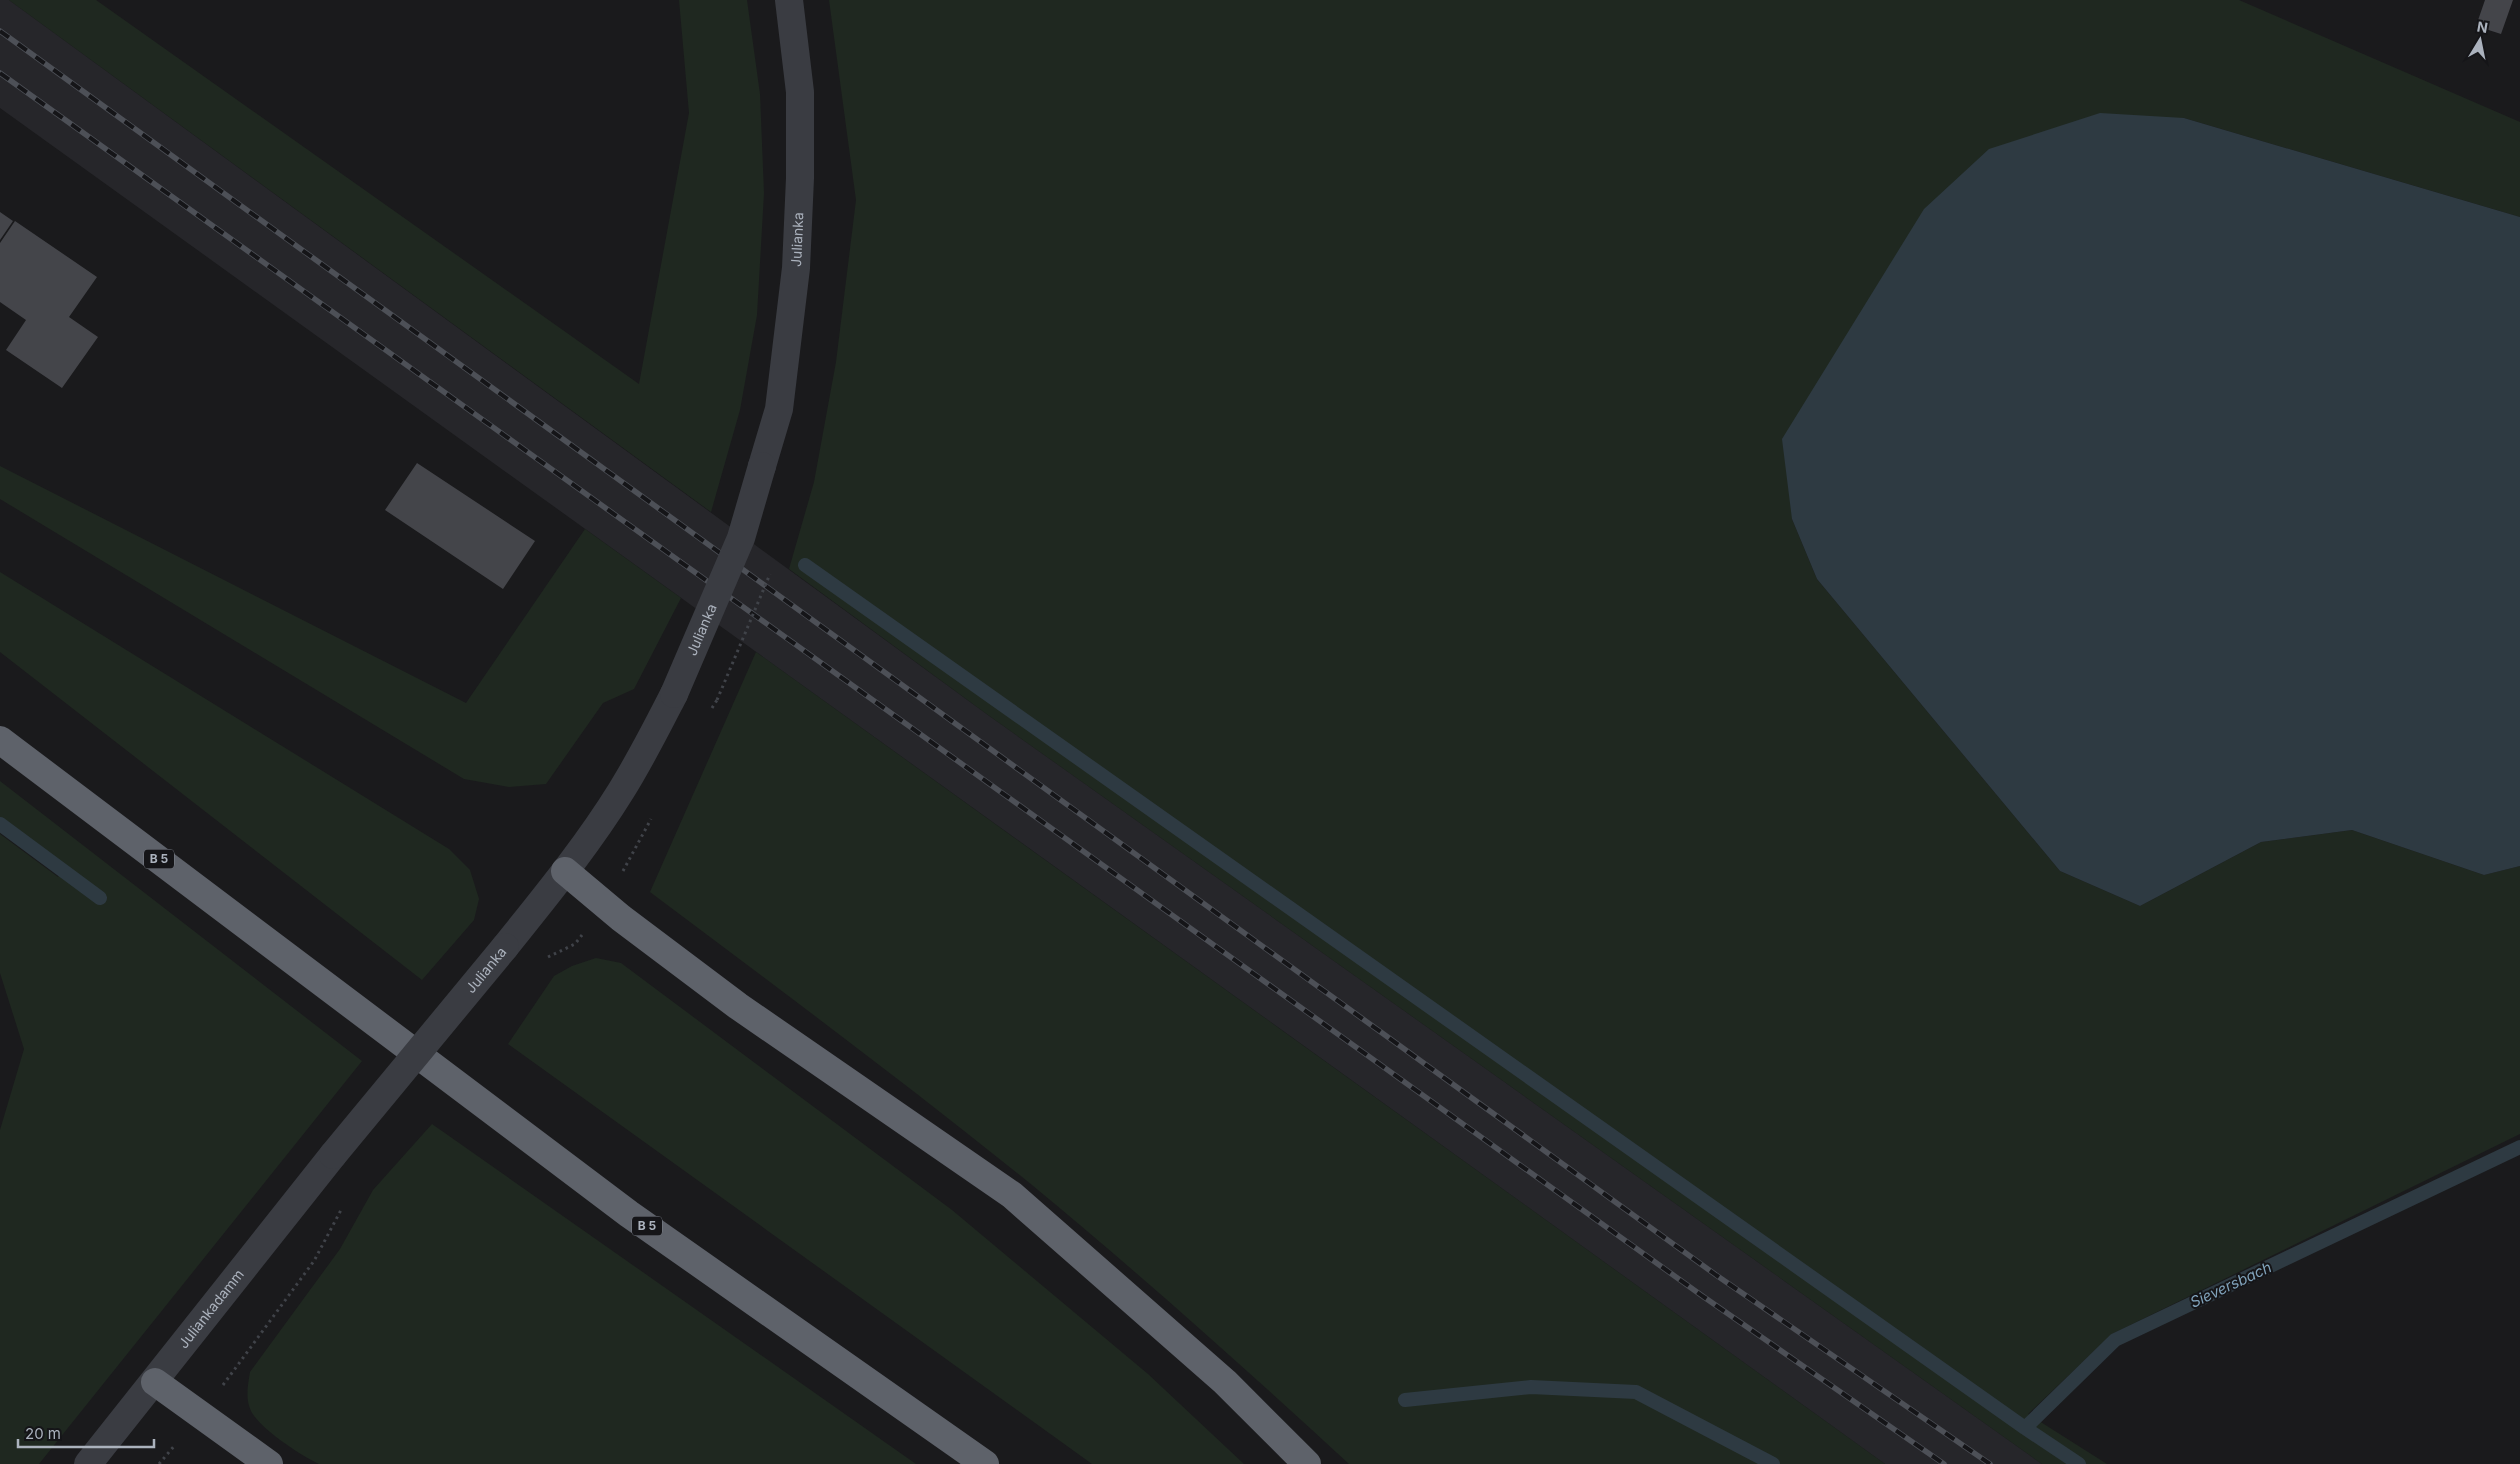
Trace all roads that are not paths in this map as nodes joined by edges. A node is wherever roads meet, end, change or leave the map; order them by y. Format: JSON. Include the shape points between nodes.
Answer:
{"nodes":[{"id":1,"x":789,"y":0,"type":"edge"},
{"id":2,"x":0,"y":740,"type":"edge"},
{"id":3,"x":565,"y":871,"type":"junction"},
{"id":4,"x":333,"y":1155,"type":"joint"},
{"id":5,"x":155,"y":1382,"type":"junction"},
{"id":6,"x":88,"y":1464,"type":"edge"},
{"id":7,"x":269,"y":1464,"type":"edge"},
{"id":8,"x":985,"y":1464,"type":"edge"},
{"id":9,"x":1307,"y":1464,"type":"edge"}],
"edges":[{"from":1,"to":3,"type":"street","name":"Julianka","bridge":true,"via":[[800,92],[800,178],[796,268],[778,409],[741,538],[674,694],[649,746],[621,792]]},
{"from":2,"to":8,"type":"highway","number":"B 5","via":[[629,1214]]},
{"from":3,"to":4,"type":"street","name":"Julianka","bridge":true},
{"from":3,"to":9,"type":"highway","via":[[621,918],[738,1006],[1012,1195],[1225,1382]]},
{"from":4,"to":5,"type":"street","name":"Juliankadamm"},
{"from":5,"to":6,"type":"street","name":"Juliankadamm"},
{"from":5,"to":7,"type":"highway"}]}
